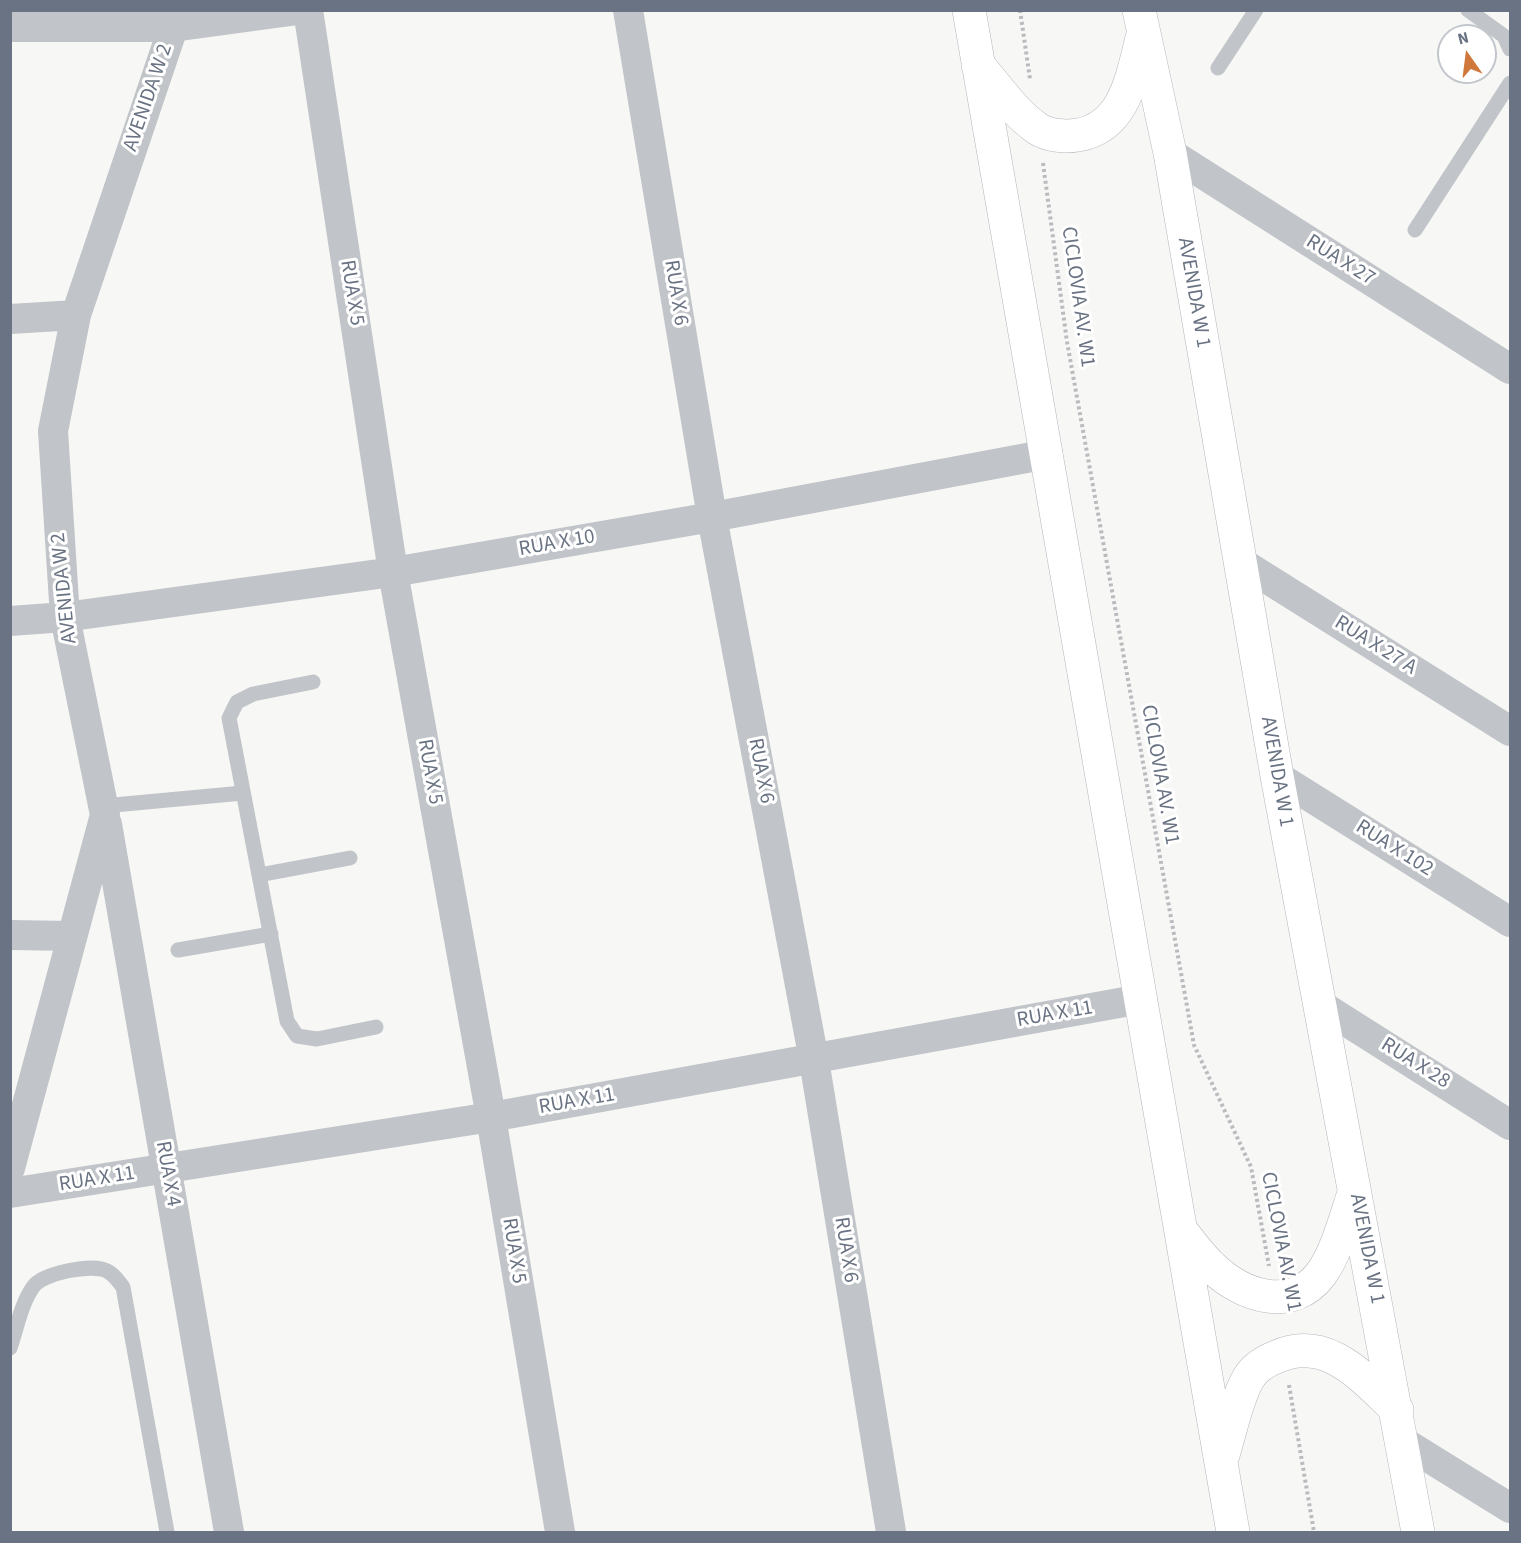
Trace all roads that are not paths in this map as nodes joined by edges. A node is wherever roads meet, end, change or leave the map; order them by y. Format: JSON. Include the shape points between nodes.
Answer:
{"nodes":[{"id":1,"x":298,"y":10,"type":"edge"},
{"id":2,"x":308,"y":10,"type":"edge"},
{"id":3,"x":628,"y":10,"type":"edge"},
{"id":4,"x":969,"y":10,"type":"edge"},
{"id":5,"x":1256,"y":10,"type":"edge"},
{"id":6,"x":1468,"y":10,"type":"edge"},
{"id":7,"x":176,"y":19,"type":"edge"},
{"id":8,"x":1141,"y":23,"type":"edge"},
{"id":9,"x":10,"y":27,"type":"edge"},
{"id":10,"x":1510,"y":49,"type":"edge"},
{"id":11,"x":978,"y":65,"type":"junction"},
{"id":12,"x":1218,"y":68,"type":"dead end"},
{"id":13,"x":1510,"y":83,"type":"edge"},
{"id":14,"x":1170,"y":153,"type":"junction"},
{"id":15,"x":1415,"y":230,"type":"dead end"},
{"id":16,"x":76,"y":315,"type":"junction"},
{"id":17,"x":10,"y":319,"type":"edge"},
{"id":18,"x":1510,"y":369,"type":"edge"},
{"id":19,"x":1047,"y":454,"type":"junction"},
{"id":20,"x":712,"y":517,"type":"junction"},
{"id":21,"x":1239,"y":561,"type":"junction"},
{"id":22,"x":393,"y":572,"type":"junction"},
{"id":23,"x":65,"y":617,"type":"junction"},
{"id":24,"x":10,"y":621,"type":"edge"},
{"id":25,"x":313,"y":682,"type":"dead end"},
{"id":26,"x":1510,"y":731,"type":"edge"},
{"id":27,"x":1277,"y":776,"type":"junction"},
{"id":28,"x":243,"y":793,"type":"junction"},
{"id":29,"x":104,"y":811,"type":"junction"},
{"id":30,"x":350,"y":858,"type":"dead end"},
{"id":31,"x":259,"y":875,"type":"junction"},
{"id":32,"x":1510,"y":922,"type":"edge"},
{"id":33,"x":271,"y":934,"type":"junction"},
{"id":34,"x":10,"y":935,"type":"edge"},
{"id":35,"x":72,"y":936,"type":"junction"},
{"id":36,"x":178,"y":950,"type":"dead end"},
{"id":37,"x":1141,"y":999,"type":"junction"},
{"id":38,"x":1319,"y":1004,"type":"junction"},
{"id":39,"x":375,"y":1027,"type":"dead end"},
{"id":40,"x":814,"y":1060,"type":"junction"},
{"id":41,"x":491,"y":1118,"type":"junction"},
{"id":42,"x":1510,"y":1125,"type":"edge"},
{"id":43,"x":10,"y":1168,"type":"edge"},
{"id":44,"x":166,"y":1169,"type":"junction"},
{"id":45,"x":1354,"y":1191,"type":"junction"},
{"id":46,"x":10,"y":1193,"type":"edge"},
{"id":47,"x":1182,"y":1232,"type":"junction"},
{"id":48,"x":10,"y":1348,"type":"edge"},
{"id":49,"x":1396,"y":1410,"type":"junction"},
{"id":50,"x":1402,"y":1442,"type":"junction"},
{"id":51,"x":1221,"y":1461,"type":"junction"},
{"id":52,"x":1510,"y":1508,"type":"edge"},
{"id":53,"x":168,"y":1533,"type":"edge"},
{"id":54,"x":229,"y":1533,"type":"edge"},
{"id":55,"x":560,"y":1533,"type":"edge"},
{"id":56,"x":891,"y":1533,"type":"edge"},
{"id":57,"x":1233,"y":1533,"type":"edge"},
{"id":58,"x":1418,"y":1533,"type":"edge"}],
"edges":[{"from":1,"to":7,"type":"street"},
{"from":2,"to":22,"type":"street","name":"RUA X 5"},
{"from":3,"to":20,"type":"street","name":"RUA X 6"},
{"from":4,"to":11,"type":"main road"},
{"from":5,"to":12,"type":"lane"},
{"from":6,"to":10,"type":"lane","via":[[1504,36]]},
{"from":7,"to":9,"type":"street"},
{"from":7,"to":16,"type":"street","name":"AVENIDA W 2"},
{"from":8,"to":11,"type":"main road","via":[[1125,99],[1110,120],[1088,133],[1071,136],[1038,129]]},
{"from":8,"to":14,"type":"main road","name":"AVENIDA W 1"},
{"from":11,"to":19,"type":"main road"},
{"from":13,"to":15,"type":"lane"},
{"from":14,"to":18,"type":"street","name":"RUA X 27"},
{"from":14,"to":21,"type":"main road","name":"AVENIDA W 1"},
{"from":16,"to":17,"type":"street"},
{"from":16,"to":23,"type":"street","name":"AVENIDA W 2","via":[[53,431]]},
{"from":19,"to":20,"type":"street","name":"RUA X 10"},
{"from":19,"to":37,"type":"main road"},
{"from":20,"to":22,"type":"street","name":"RUA X 10"},
{"from":20,"to":40,"type":"street","name":"RUA X 6"},
{"from":21,"to":26,"type":"street","name":"RUA X 27 A"},
{"from":21,"to":27,"type":"main road","name":"AVENIDA W 1"},
{"from":22,"to":23,"type":"street","name":"RUA X 10"},
{"from":22,"to":41,"type":"street","name":"RUA X 5"},
{"from":23,"to":24,"type":"street","name":"RUA X 10"},
{"from":23,"to":29,"type":"street","name":"AVENIDA W 2"},
{"from":25,"to":28,"type":"lane","via":[[253,694],[237,702],[230,718]]},
{"from":27,"to":32,"type":"street","name":"RUA X 102"},
{"from":27,"to":38,"type":"main road","name":"AVENIDA W 1"},
{"from":28,"to":29,"type":"lane"},
{"from":28,"to":31,"type":"lane"},
{"from":29,"to":35,"type":"street","name":"AVENIDA W 2"},
{"from":29,"to":44,"type":"street","name":"RUA X 4"},
{"from":30,"to":31,"type":"lane"},
{"from":31,"to":33,"type":"lane"},
{"from":33,"to":36,"type":"lane"},
{"from":33,"to":39,"type":"lane","via":[[287,1021],[297,1036],[317,1039]]},
{"from":34,"to":35,"type":"street"},
{"from":35,"to":43,"type":"street","name":"AVENIDA W 2"},
{"from":37,"to":40,"type":"street","name":"RUA X 11"},
{"from":37,"to":47,"type":"main road"},
{"from":38,"to":42,"type":"street","name":"RUA X 28"},
{"from":38,"to":45,"type":"main road","name":"AVENIDA W 1"},
{"from":40,"to":41,"type":"street","name":"RUA X 11"},
{"from":40,"to":56,"type":"street","name":"RUA X 6"},
{"from":41,"to":44,"type":"street","name":"RUA X 11"},
{"from":41,"to":55,"type":"street","name":"RUA X 5"},
{"from":44,"to":46,"type":"street","name":"RUA X 11"},
{"from":44,"to":54,"type":"street","name":"RUA X 4"},
{"from":45,"to":47,"type":"main road","via":[[1322,1273],[1310,1286],[1291,1296],[1276,1298],[1240,1288],[1212,1268]]},
{"from":45,"to":49,"type":"main road","name":"AVENIDA W 1"},
{"from":47,"to":51,"type":"main road"},
{"from":48,"to":53,"type":"lane","via":[[37,1282],[52,1274],[93,1268],[114,1276],[123,1287]]},
{"from":49,"to":50,"type":"main road","name":"AVENIDA W 1"},
{"from":49,"to":51,"type":"main road","via":[[1350,1365],[1324,1352],[1284,1353],[1264,1362],[1248,1378]]},
{"from":50,"to":52,"type":"street"},
{"from":50,"to":58,"type":"main road","name":"AVENIDA W 1"},
{"from":51,"to":57,"type":"main road"}]}
